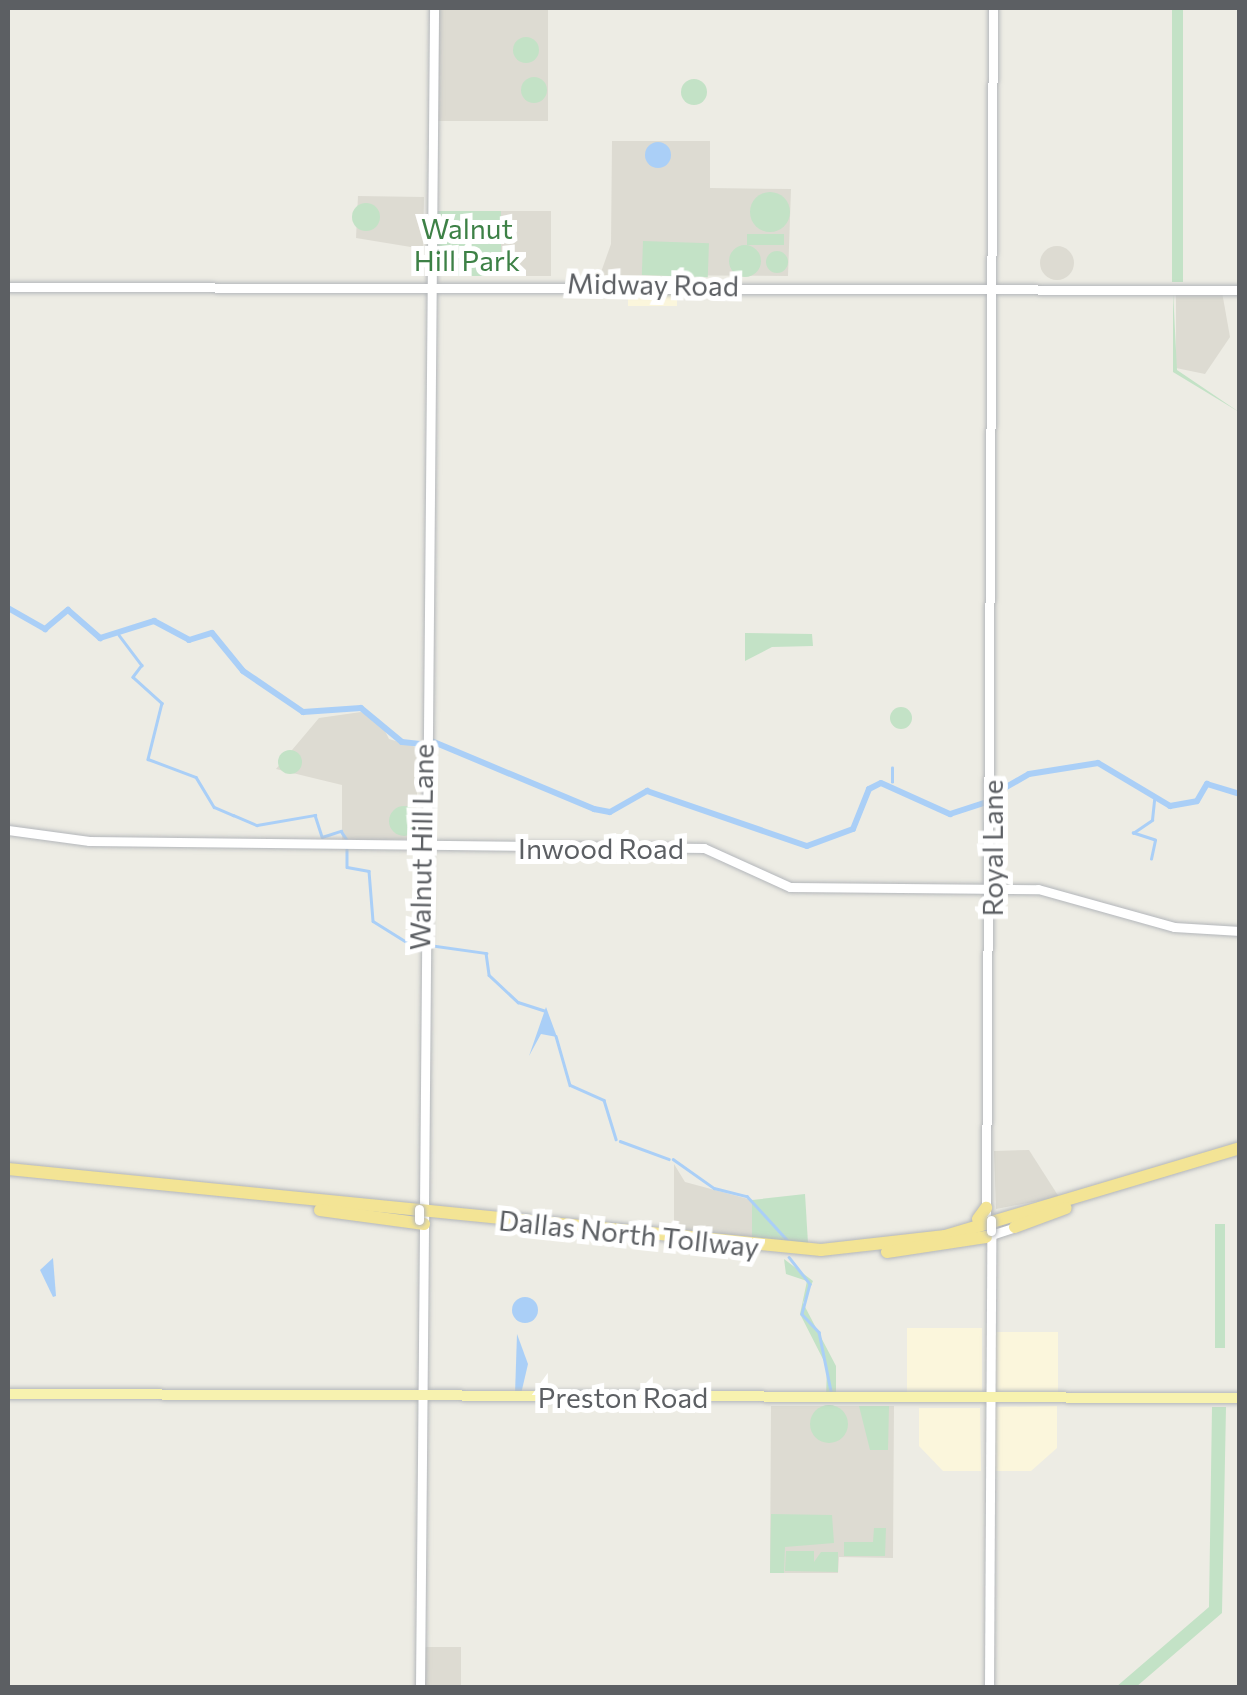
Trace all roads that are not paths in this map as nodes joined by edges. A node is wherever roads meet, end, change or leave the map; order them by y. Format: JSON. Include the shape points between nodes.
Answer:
{"nodes":[{"id":1,"x":431,"y":8,"type":"edge"},
{"id":2,"x":996,"y":8,"type":"edge"},
{"id":3,"x":427,"y":280,"type":"junction"},
{"id":4,"x":8,"y":284,"type":"edge"},
{"id":5,"x":993,"y":286,"type":"junction"},
{"id":6,"x":1240,"y":288,"type":"edge"},
{"id":7,"x":425,"y":594,"type":"junction"},
{"id":8,"x":424,"y":802,"type":"junction"},
{"id":9,"x":8,"y":829,"type":"edge"},
{"id":10,"x":424,"y":844,"type":"junction"},
{"id":11,"x":989,"y":886,"type":"junction"},
{"id":12,"x":1240,"y":929,"type":"edge"},
{"id":13,"x":1240,"y":1151,"type":"edge"},
{"id":14,"x":8,"y":1170,"type":"edge"},
{"id":15,"x":1076,"y":1200,"type":"junction"},
{"id":16,"x":302,"y":1202,"type":"junction"},
{"id":17,"x":419,"y":1214,"type":"junction"},
{"id":18,"x":987,"y":1224,"type":"junction"},
{"id":19,"x":1015,"y":1227,"type":"joint"},
{"id":20,"x":887,"y":1245,"type":"junction"},
{"id":21,"x":870,"y":1252,"type":"junction"},
{"id":22,"x":8,"y":1396,"type":"edge"},
{"id":23,"x":419,"y":1399,"type":"junction"},
{"id":24,"x":1240,"y":1401,"type":"edge"},
{"id":25,"x":988,"y":1402,"type":"junction"},
{"id":26,"x":418,"y":1688,"type":"edge"},
{"id":27,"x":986,"y":1688,"type":"edge"}],
"edges":[{"from":1,"to":3,"type":"main road","name":"Walnut Hill Lane"},
{"from":2,"to":5,"type":"main road","name":"Royal Lane"},
{"from":3,"to":4,"type":"main road","name":"Midway Road"},
{"from":3,"to":5,"type":"main road","name":"Midway Road"},
{"from":3,"to":7,"type":"main road","name":"Walnut Hill Lane"},
{"from":5,"to":6,"type":"main road","name":"Midway Road"},
{"from":5,"to":11,"type":"main road","name":"Royal Lane"},
{"from":7,"to":8,"type":"main road","name":"Walnut Hill Lane"},
{"from":7,"to":8,"type":"main road","name":"Walnut Hill Lane"},
{"from":8,"to":10,"type":"main road","name":"Walnut Hill Lane"},
{"from":9,"to":10,"type":"main road","name":"Inwood Road","via":[[118,839]]},
{"from":10,"to":11,"type":"main road","name":"Inwood Road","via":[[704,847],[760,877]]},
{"from":10,"to":17,"type":"main road","name":"Walnut Hill Lane"},
{"from":11,"to":12,"type":"main road","name":"Inwood Road","via":[[1058,892],[1174,927]]},
{"from":11,"to":18,"type":"main road","name":"Royal Lane"},
{"from":13,"to":15,"type":"highway","name":"Dallas North Tollway"},
{"from":14,"to":16,"type":"highway","name":"Dallas North Tollway"},
{"from":14,"to":16,"type":"highway","name":"Dallas North Tollway"},
{"from":15,"to":18,"type":"highway"},
{"from":15,"to":19,"type":"highway"},
{"from":15,"to":20,"type":"highway","name":"Dallas North Tollway"},
{"from":15,"to":21,"type":"highway","name":"Dallas North Tollway"},
{"from":16,"to":17,"type":"highway"},
{"from":16,"to":20,"type":"highway","name":"Dallas North Tollway","via":[[754,1246]]},
{"from":16,"to":21,"type":"highway","name":"Dallas North Tollway","via":[[772,1252]]},
{"from":17,"to":23,"type":"main road","name":"Walnut Hill Lane"},
{"from":18,"to":19,"type":"main road"},
{"from":18,"to":20,"type":"highway"},
{"from":18,"to":21,"type":"highway"},
{"from":18,"to":25,"type":"main road","name":"Royal Lane"},
{"from":22,"to":23,"type":"main road","name":"Preston Road"},
{"from":23,"to":25,"type":"main road","name":"Preston Road"},
{"from":23,"to":26,"type":"main road","name":"Walnut Hill Lane"},
{"from":24,"to":25,"type":"main road","name":"Preston Road"},
{"from":25,"to":27,"type":"main road","name":"Royal Lane"}]}
